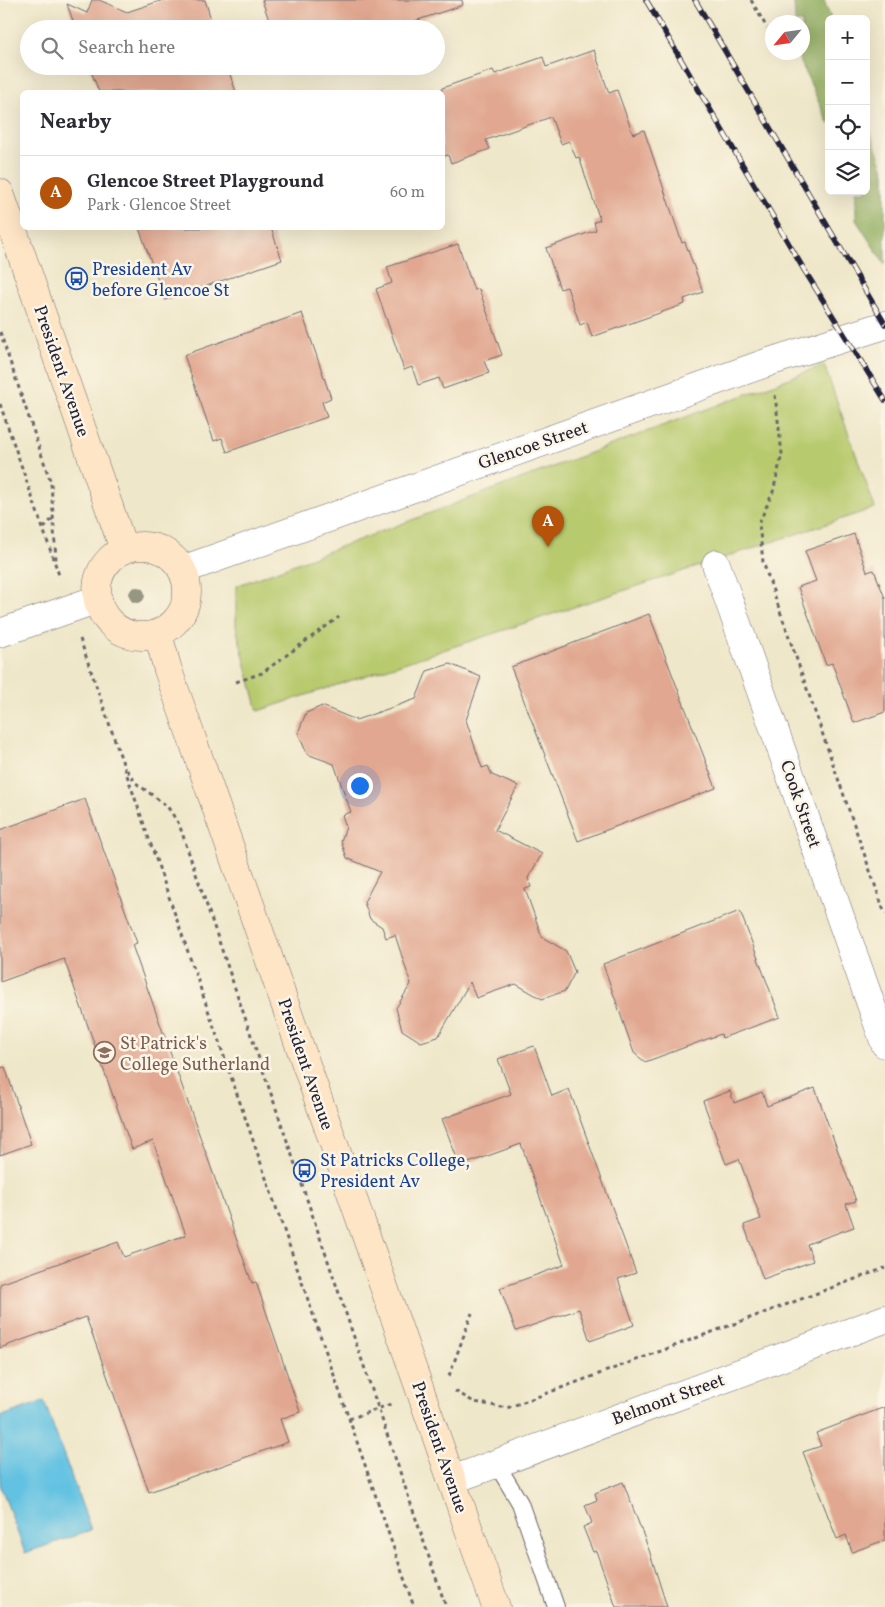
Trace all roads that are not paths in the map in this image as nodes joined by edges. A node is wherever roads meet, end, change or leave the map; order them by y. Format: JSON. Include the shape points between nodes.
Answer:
{"nodes":[{"id":1,"x":0,"y":193,"type":"edge"},
{"id":2,"x":885,"y":325,"type":"edge"},
{"id":3,"x":124,"y":550,"type":"junction"},
{"id":4,"x":716,"y":564,"type":"dead end"},
{"id":5,"x":182,"y":570,"type":"junction"},
{"id":6,"x":98,"y":599,"type":"junction"},
{"id":7,"x":0,"y":633,"type":"edge"},
{"id":8,"x":158,"y":634,"type":"junction"},
{"id":9,"x":885,"y":1044,"type":"edge"},
{"id":10,"x":885,"y":1319,"type":"edge"},
{"id":11,"x":496,"y":1463,"type":"junction"},
{"id":12,"x":452,"y":1480,"type":"junction"},
{"id":13,"x":496,"y":1607,"type":"edge"},
{"id":14,"x":556,"y":1607,"type":"edge"}],
"edges":[{"from":1,"to":3,"type":"street","name":"President Avenue"},
{"from":2,"to":5,"type":"street","name":"Glencoe Street","via":[[769,362]]},
{"from":3,"to":5,"type":"street","via":[[132,546],[159,549],[171,555]]},
{"from":3,"to":6,"type":"street","via":[[108,561],[100,574]]},
{"from":4,"to":9,"type":"street","name":"Cook Street"},
{"from":5,"to":8,"type":"street","via":[[186,576],[185,606],[170,628]]},
{"from":6,"to":7,"type":"street"},
{"from":6,"to":8,"type":"street","via":[[104,616],[128,635]]},
{"from":8,"to":12,"type":"street","name":"President Avenue","via":[[168,670],[434,1390]]},
{"from":10,"to":11,"type":"street","name":"Belmont Street"},
{"from":11,"to":12,"type":"street","name":"Belmont Street"},
{"from":11,"to":14,"type":"lane","via":[[520,1503]]},
{"from":12,"to":13,"type":"street","name":"President Avenue"}]}
